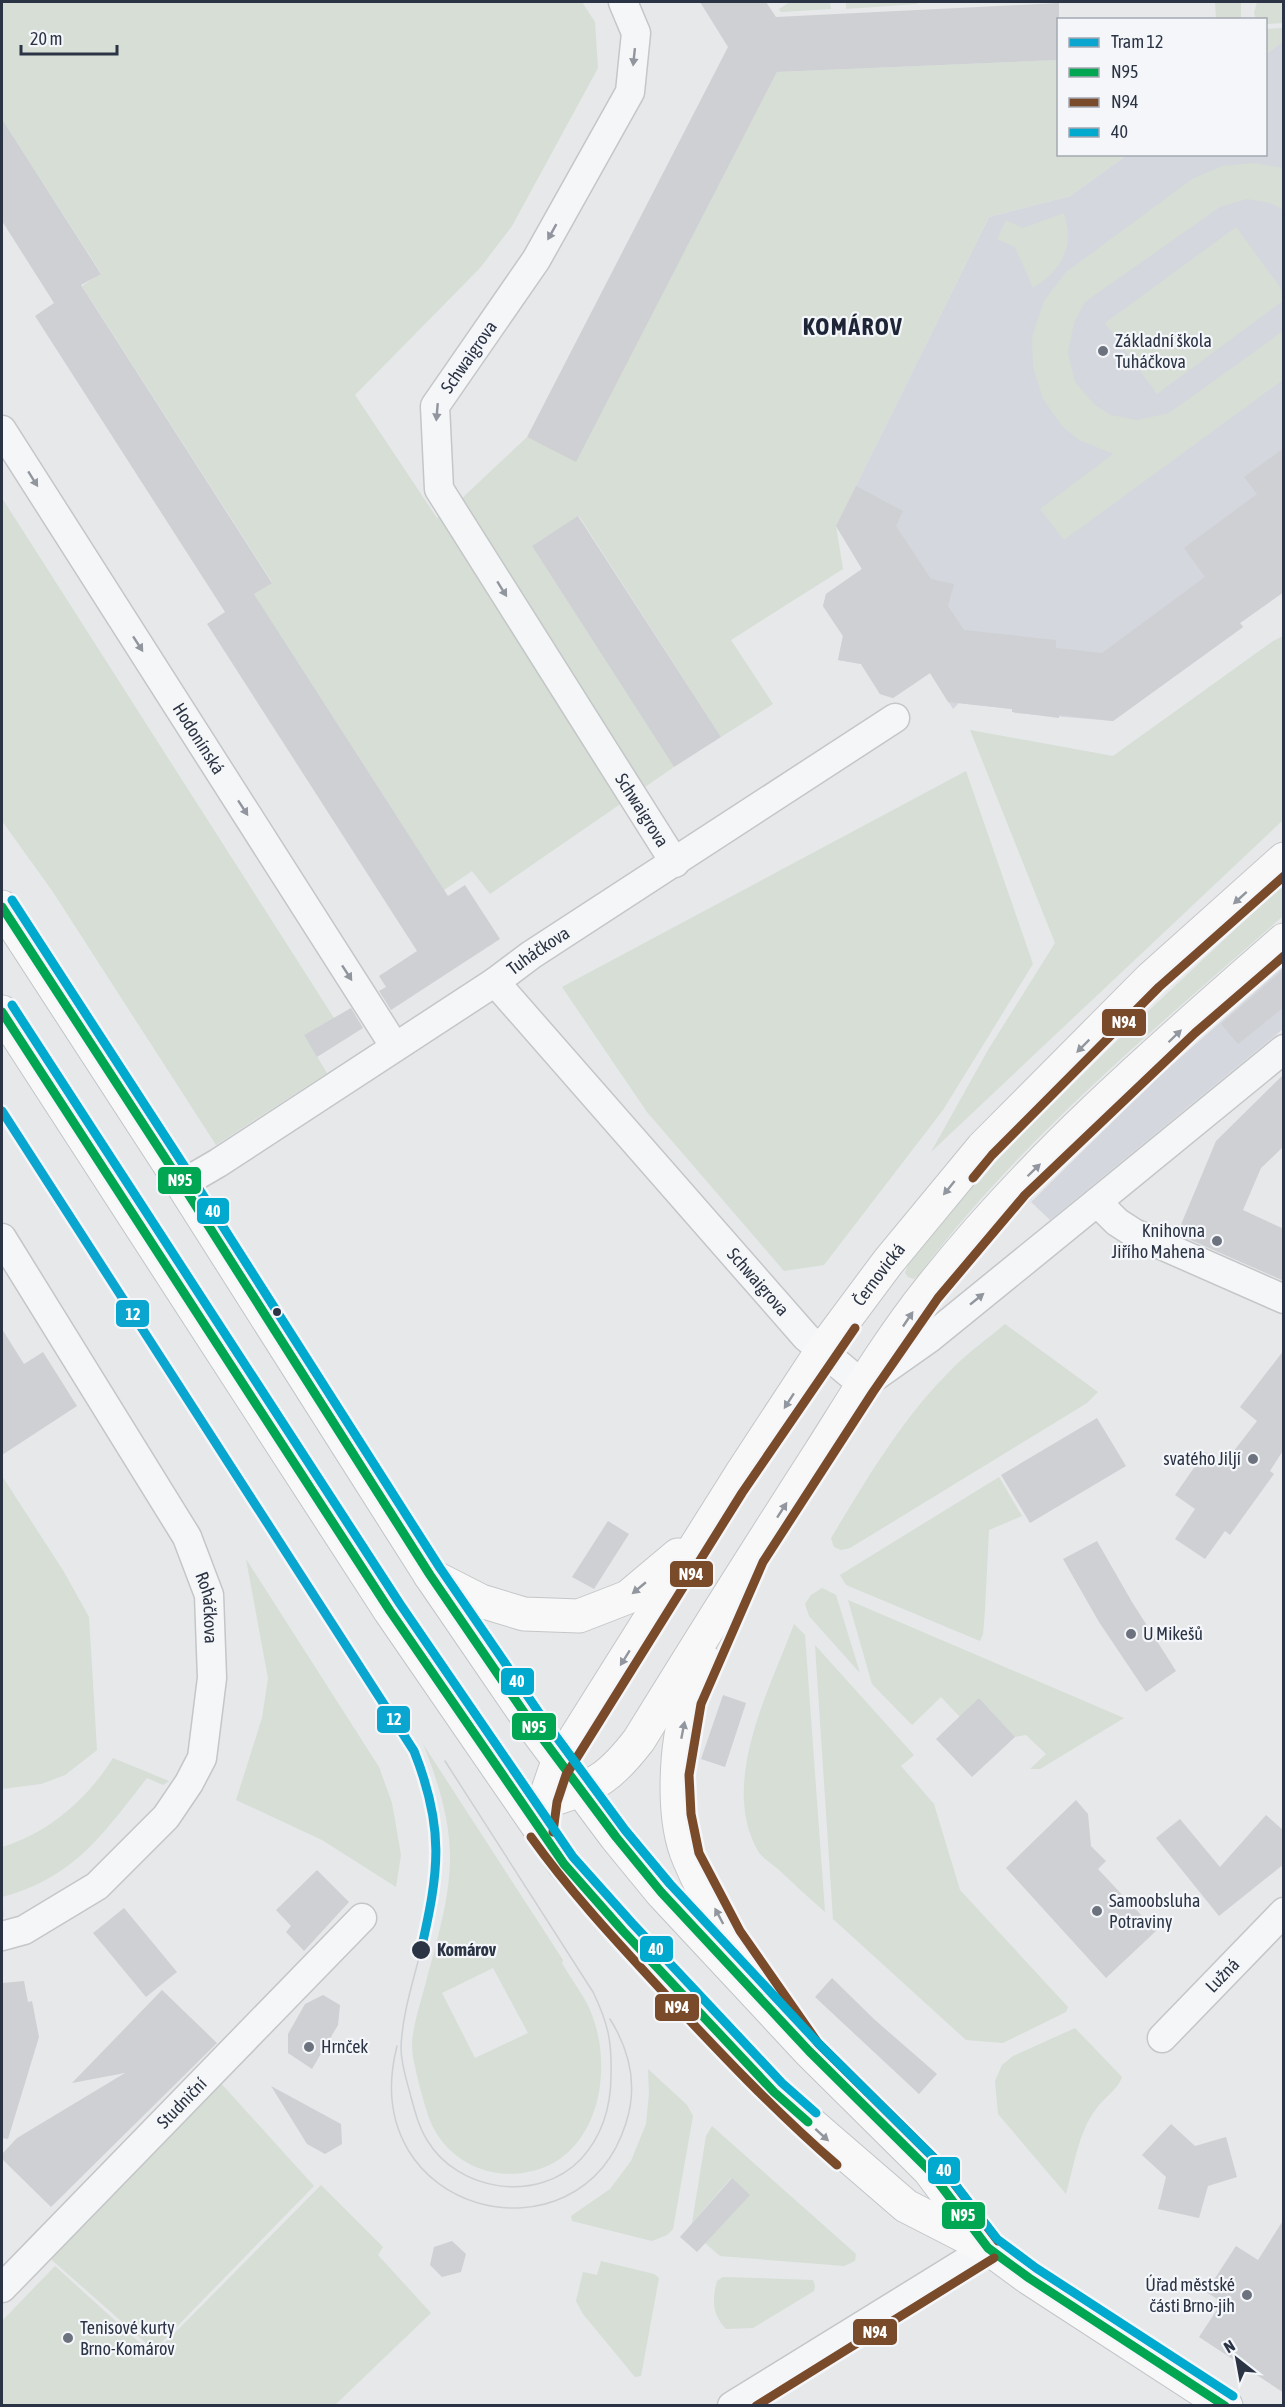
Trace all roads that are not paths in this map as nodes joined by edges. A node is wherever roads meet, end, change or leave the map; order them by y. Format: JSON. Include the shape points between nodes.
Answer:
{"nodes":[{"id":1,"x":623,"y":2,"type":"edge"},
{"id":2,"x":2,"y":430,"type":"edge"},
{"id":3,"x":895,"y":718,"type":"dead end"},
{"id":4,"x":1284,"y":859,"type":"edge"},
{"id":5,"x":675,"y":863,"type":"junction"},
{"id":6,"x":2,"y":907,"type":"edge"},
{"id":7,"x":1284,"y":940,"type":"edge"},
{"id":8,"x":495,"y":982,"type":"junction"},
{"id":9,"x":2,"y":1012,"type":"edge"},
{"id":10,"x":395,"y":1047,"type":"junction"},
{"id":11,"x":1284,"y":1049,"type":"edge"},
{"id":12,"x":182,"y":1184,"type":"junction"},
{"id":13,"x":1097,"y":1202,"type":"junction"},
{"id":14,"x":2,"y":1238,"type":"edge"},
{"id":15,"x":1284,"y":1299,"type":"edge"},
{"id":16,"x":821,"y":1352,"type":"junction"},
{"id":17,"x":863,"y":1385,"type":"junction"},
{"id":18,"x":700,"y":1537,"type":"junction"},
{"id":19,"x":752,"y":1556,"type":"junction"},
{"id":20,"x":430,"y":1575,"type":"junction"},
{"id":21,"x":560,"y":1762,"type":"junction"},
{"id":22,"x":580,"y":1790,"type":"junction"},
{"id":23,"x":534,"y":1808,"type":"junction"},
{"id":24,"x":1284,"y":1912,"type":"edge"},
{"id":25,"x":362,"y":1918,"type":"dead end"},
{"id":26,"x":2,"y":1936,"type":"edge"},
{"id":27,"x":1162,"y":2038,"type":"dead end"},
{"id":28,"x":809,"y":2051,"type":"junction"},
{"id":29,"x":988,"y":2248,"type":"junction"},
{"id":30,"x":2,"y":2288,"type":"edge"},
{"id":31,"x":732,"y":2406,"type":"edge"},
{"id":32,"x":1226,"y":2406,"type":"edge"}],
"edges":[{"from":1,"to":5,"type":"street","name":"Schwaigrova","one_way":true,"via":[[636,33],[630,92],[536,260],[435,406],[439,489]]},
{"from":2,"to":10,"type":"street","name":"Hodonínská","one_way":true},
{"from":3,"to":5,"type":"street","name":"Tuháčkova"},
{"from":4,"to":16,"type":"main road","name":"Černovická","one_way":true,"via":[[1151,978],[982,1147]]},
{"from":5,"to":8,"type":"street","name":"Tuháčkova"},
{"from":6,"to":12,"type":"main road"},
{"from":17,"to":7,"type":"main road","one_way":true,"via":[[928,1291],[1016,1187],[1187,1024]]},
{"from":8,"to":10,"type":"street","name":"Tuháčkova"},
{"from":8,"to":16,"type":"street","name":"Schwaigrova"},
{"from":9,"to":23,"type":"main road","via":[[390,1611]]},
{"from":10,"to":12,"type":"street","name":"Tuháčkova"},
{"from":11,"to":13,"type":"street"},
{"from":12,"to":20,"type":"main road"},
{"from":13,"to":15,"type":"street","via":[[1134,1233]]},
{"from":17,"to":13,"type":"street","one_way":true,"via":[[931,1337]]},
{"from":14,"to":26,"type":"street","name":"Roháčkova","via":[[187,1537],[209,1595],[212,1678],[202,1758],[166,1817],[97,1886],[24,1930]]},
{"from":16,"to":17,"type":"street","name":"Schwaigrova"},
{"from":16,"to":18,"type":"main road","name":"Černovická","one_way":true},
{"from":19,"to":17,"type":"main road","one_way":true},
{"from":18,"to":20,"type":"main road","one_way":true,"via":[[628,1598],[579,1616],[524,1614],[481,1601]]},
{"from":18,"to":21,"type":"main road","name":"Černovická","one_way":true},
{"from":19,"to":22,"type":"main road","via":[[639,1740],[619,1766]]},
{"from":28,"to":19,"type":"main road","one_way":true,"via":[[730,1937],[688,1857],[679,1816],[677,1774],[689,1701]]},
{"from":20,"to":21,"type":"main road"},
{"from":21,"to":22,"type":"main road"},
{"from":21,"to":23,"type":"main road","name":"Černovická"},
{"from":22,"to":23,"type":"main road"},
{"from":22,"to":28,"type":"main road","via":[[661,1892]]},
{"from":23,"to":29,"type":"main road","one_way":true,"via":[[564,1864],[774,2092],[906,2206]]},
{"from":24,"to":27,"type":"street","name":"Lužná"},
{"from":25,"to":30,"type":"street","name":"Studniční"},
{"from":28,"to":29,"type":"main road","via":[[929,2170]]},
{"from":29,"to":31,"type":"street"},
{"from":29,"to":32,"type":"main road"}]}
